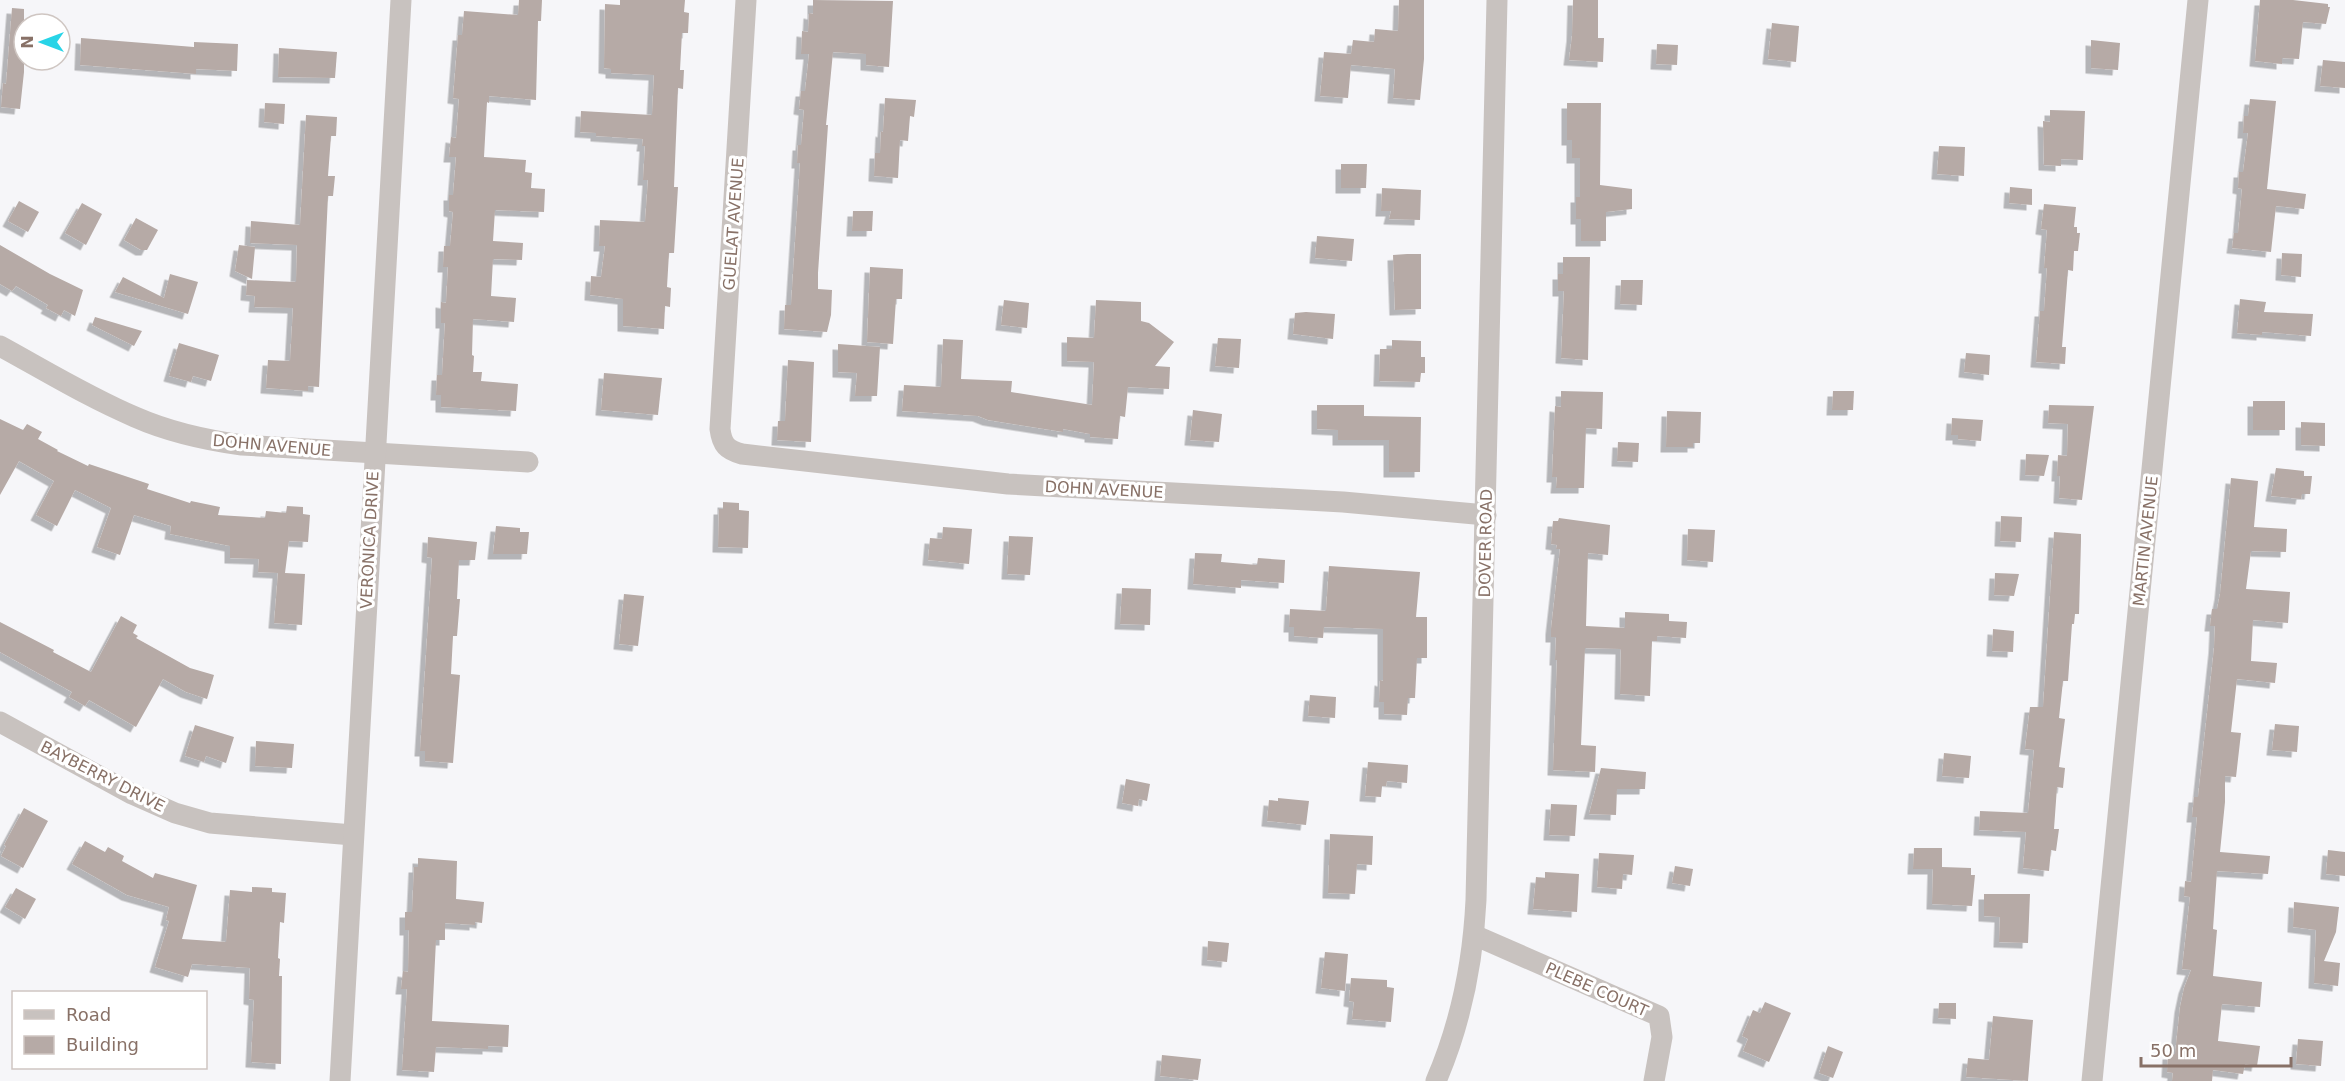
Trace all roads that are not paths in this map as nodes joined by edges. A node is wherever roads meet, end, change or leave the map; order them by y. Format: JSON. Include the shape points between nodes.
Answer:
{"nodes":[{"id":1,"x":400,"y":0,"type":"edge"},
{"id":2,"x":746,"y":0,"type":"edge"},
{"id":3,"x":1497,"y":0,"type":"edge"},
{"id":4,"x":2198,"y":0,"type":"edge"},
{"id":5,"x":0,"y":346,"type":"edge"},
{"id":6,"x":725,"y":447,"type":"joint"},
{"id":7,"x":374,"y":453,"type":"junction"},
{"id":8,"x":528,"y":462,"type":"dead end"},
{"id":9,"x":1486,"y":515,"type":"junction"},
{"id":10,"x":0,"y":722,"type":"edge"},
{"id":11,"x":353,"y":835,"type":"junction"},
{"id":12,"x":1474,"y":935,"type":"junction"},
{"id":13,"x":340,"y":1081,"type":"edge"},
{"id":14,"x":1436,"y":1081,"type":"edge"},
{"id":15,"x":1654,"y":1081,"type":"edge"},
{"id":16,"x":2092,"y":1081,"type":"edge"}],
"edges":[{"from":1,"to":7,"type":"street","name":"VERONICA DRIVE"},
{"from":2,"to":6,"type":"street","name":"GUELAT AVENUE","via":[[720,429]]},
{"from":3,"to":9,"type":"street","name":"DOVER ROAD"},
{"from":4,"to":16,"type":"street","name":"MARTIN AVENUE"},
{"from":5,"to":7,"type":"street","name":"DOHN AVENUE","via":[[109,405],[171,431],[242,445]]},
{"from":6,"to":9,"type":"street","name":"DOHN AVENUE","via":[[742,454],[1008,484],[1343,502]]},
{"from":7,"to":8,"type":"street","name":"DOHN AVENUE"},
{"from":7,"to":11,"type":"street","name":"VERONICA DRIVE"},
{"from":9,"to":12,"type":"street","name":"DOVER ROAD"},
{"from":10,"to":11,"type":"street","name":"BAYBERRY DRIVE","via":[[175,813],[210,823]]},
{"from":11,"to":13,"type":"street","name":"VERONICA DRIVE"},
{"from":12,"to":14,"type":"street","name":"DOVER ROAD","via":[[1468,981],[1449,1051]]},
{"from":12,"to":15,"type":"street","name":"PLEBE COURT","via":[[1659,1016],[1662,1037]]}]}
